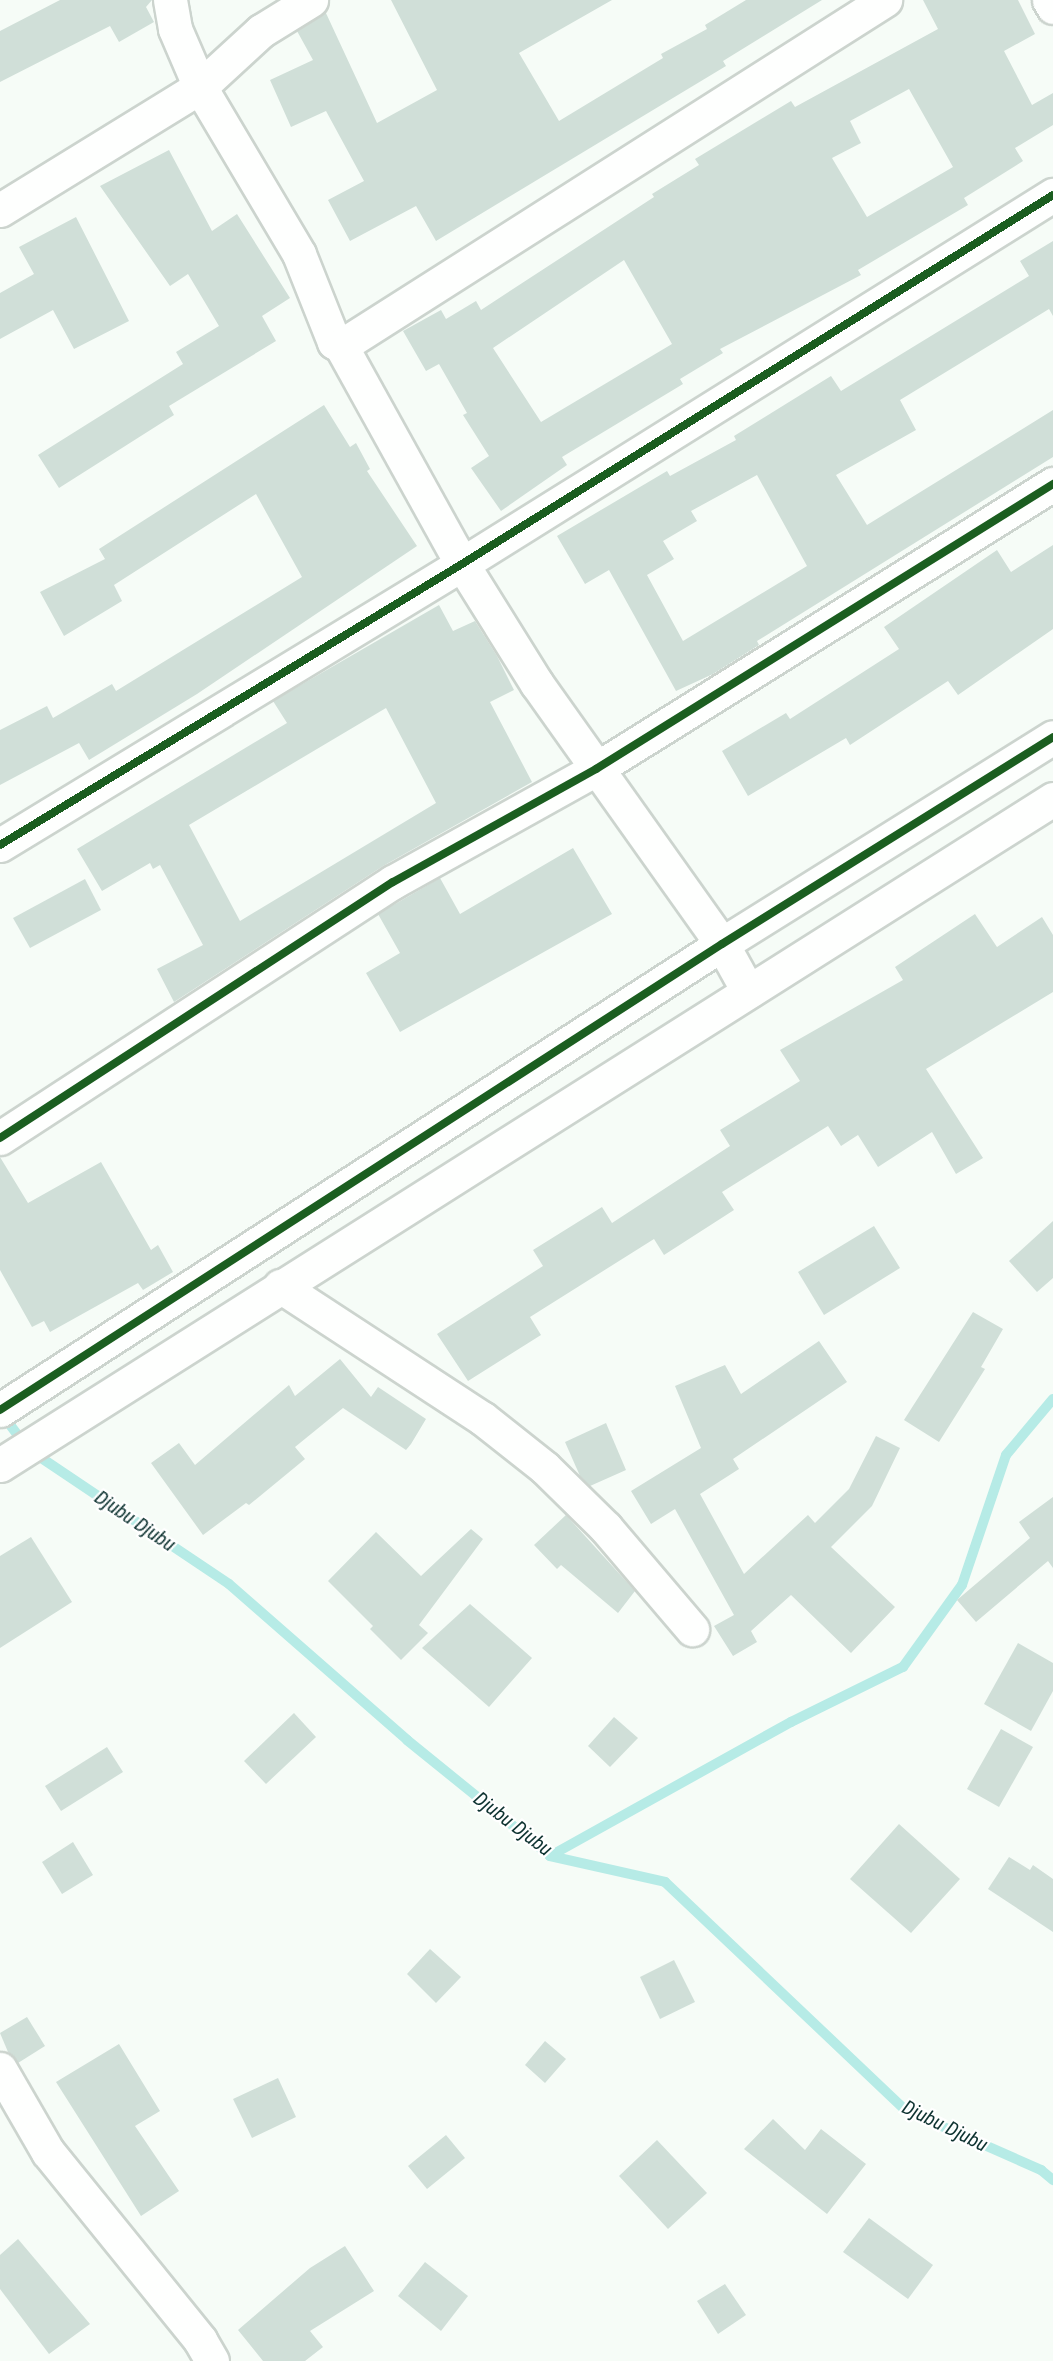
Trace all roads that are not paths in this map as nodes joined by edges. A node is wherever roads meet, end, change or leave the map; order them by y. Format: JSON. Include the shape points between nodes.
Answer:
{"nodes":[{"id":1,"x":170,"y":0,"type":"edge"},
{"id":2,"x":311,"y":0,"type":"edge"},
{"id":3,"x":885,"y":0,"type":"edge"},
{"id":4,"x":1049,"y":0,"type":"edge"},
{"id":5,"x":1053,"y":7,"type":"edge"},
{"id":6,"x":200,"y":87,"type":"junction"},
{"id":7,"x":1053,"y":195,"type":"edge"},
{"id":8,"x":0,"y":210,"type":"edge"},
{"id":9,"x":341,"y":346,"type":"junction"},
{"id":10,"x":1053,"y":484,"type":"edge"},
{"id":11,"x":462,"y":564,"type":"junction"},
{"id":12,"x":1053,"y":737,"type":"edge"},
{"id":13,"x":596,"y":769,"type":"junction"},
{"id":14,"x":1053,"y":799,"type":"edge"},
{"id":15,"x":0,"y":845,"type":"edge"},
{"id":16,"x":723,"y":944,"type":"junction"},
{"id":17,"x":748,"y":991,"type":"junction"},
{"id":18,"x":0,"y":1138,"type":"edge"},
{"id":19,"x":280,"y":1286,"type":"junction"},
{"id":20,"x":0,"y":1410,"type":"edge"},
{"id":21,"x":0,"y":1466,"type":"edge"},
{"id":22,"x":692,"y":1629,"type":"dead end"},
{"id":23,"x":0,"y":2069,"type":"edge"},
{"id":24,"x":212,"y":2361,"type":"edge"}],
"edges":[{"from":1,"to":6,"type":"street","via":[[175,29]]},
{"from":2,"to":6,"type":"street","via":[[261,31]]},
{"from":3,"to":9,"type":"street"},
{"from":4,"to":5,"type":"street"},
{"from":6,"to":8,"type":"street"},
{"from":6,"to":9,"type":"street","via":[[299,254],[334,342]]},
{"from":7,"to":11,"type":"street"},
{"from":9,"to":11,"type":"street"},
{"from":10,"to":13,"type":"street"},
{"from":11,"to":13,"type":"street"},
{"from":11,"to":15,"type":"street"},
{"from":12,"to":16,"type":"street"},
{"from":13,"to":16,"type":"street"},
{"from":13,"to":18,"type":"street","via":[[393,882]]},
{"from":14,"to":17,"type":"street"},
{"from":16,"to":17,"type":"street"},
{"from":16,"to":20,"type":"street"},
{"from":17,"to":19,"type":"street"},
{"from":19,"to":21,"type":"street"},
{"from":19,"to":22,"type":"street","via":[[482,1418],[545,1468],[606,1528]]},
{"from":23,"to":24,"type":"street","via":[[48,2152],[200,2340]]}]}
